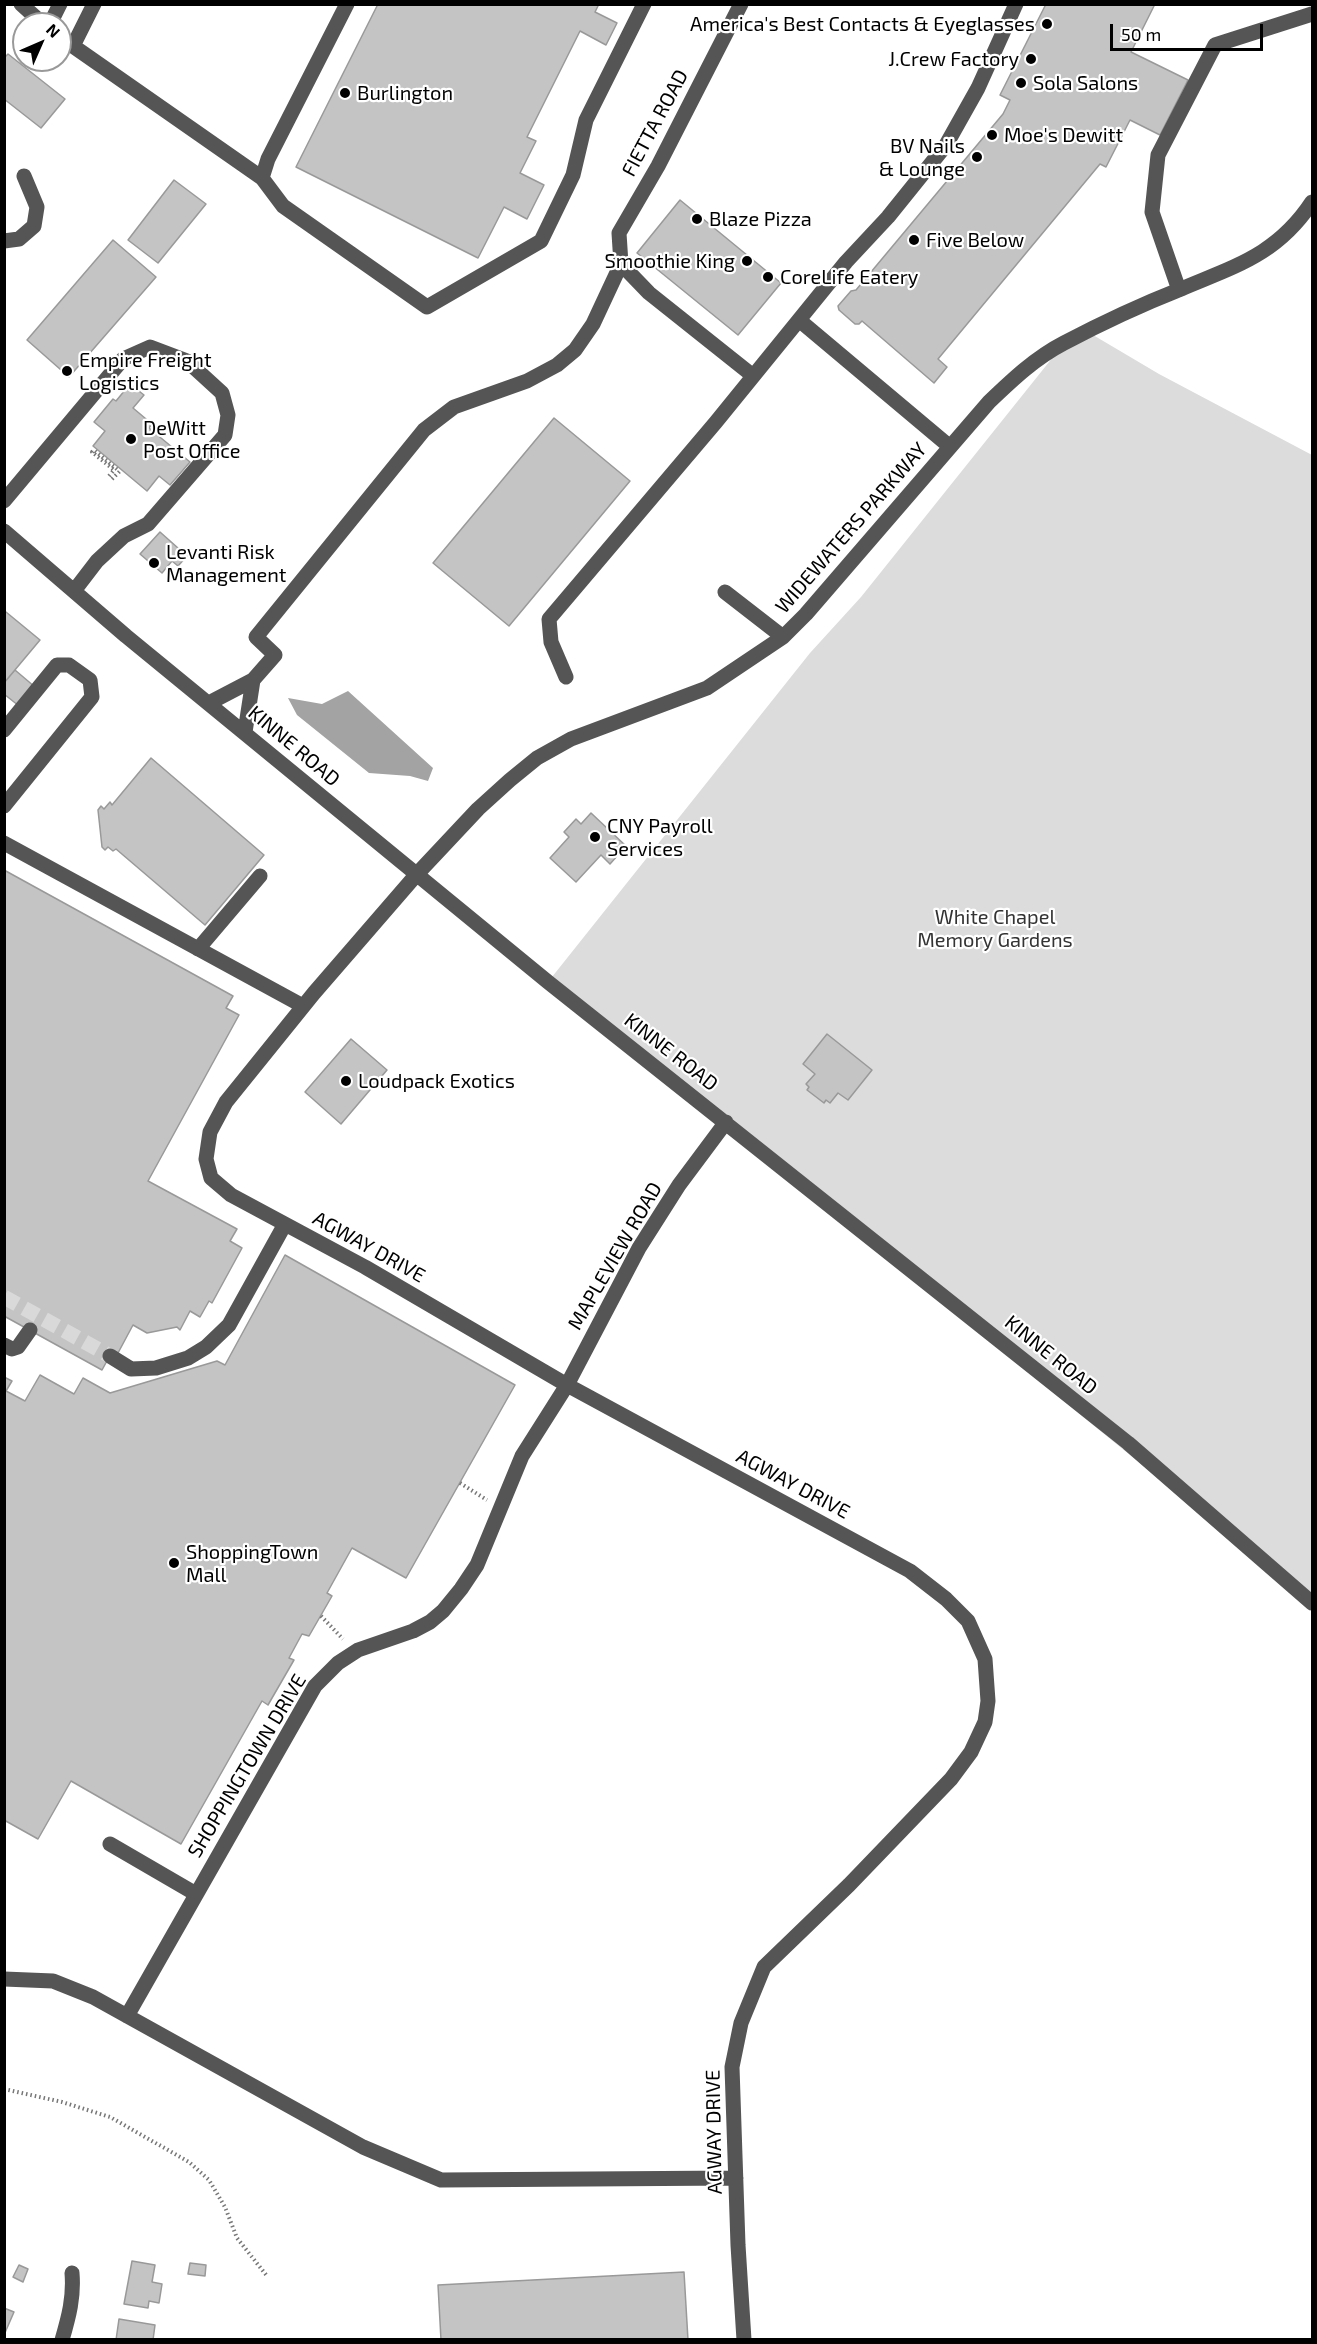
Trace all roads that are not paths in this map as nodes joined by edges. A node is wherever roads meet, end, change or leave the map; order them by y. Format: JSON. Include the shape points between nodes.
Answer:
{"nodes":[{"id":1,"x":94,"y":4,"type":"edge"},
{"id":2,"x":347,"y":4,"type":"edge"},
{"id":3,"x":644,"y":4,"type":"edge"},
{"id":4,"x":741,"y":4,"type":"edge"},
{"id":5,"x":1016,"y":4,"type":"edge"},
{"id":6,"x":1312,"y":14,"type":"edge"},
{"id":7,"x":73,"y":46,"type":"joint"},
{"id":8,"x":24,"y":176,"type":"dead end"},
{"id":9,"x":262,"y":178,"type":"junction"},
{"id":10,"x":1312,"y":202,"type":"edge"},
{"id":11,"x":4,"y":241,"type":"edge"},
{"id":12,"x":621,"y":264,"type":"junction"},
{"id":13,"x":1179,"y":290,"type":"junction"},
{"id":14,"x":799,"y":320,"type":"junction"},
{"id":15,"x":752,"y":375,"type":"junction"},
{"id":16,"x":949,"y":446,"type":"junction"},
{"id":17,"x":4,"y":501,"type":"edge"},
{"id":18,"x":4,"y":531,"type":"edge"},
{"id":19,"x":74,"y":591,"type":"junction"},
{"id":20,"x":725,"y":592,"type":"dead end"},
{"id":21,"x":783,"y":637,"type":"junction"},
{"id":22,"x":566,"y":677,"type":"dead end"},
{"id":23,"x":253,"y":680,"type":"junction"},
{"id":24,"x":209,"y":703,"type":"junction"},
{"id":25,"x":4,"y":729,"type":"edge"},
{"id":26,"x":245,"y":732,"type":"junction"},
{"id":27,"x":4,"y":806,"type":"edge"},
{"id":28,"x":4,"y":843,"type":"edge"},
{"id":29,"x":417,"y":874,"type":"junction"},
{"id":30,"x":260,"y":876,"type":"dead end"},
{"id":31,"x":198,"y":949,"type":"junction"},
{"id":32,"x":303,"y":1006,"type":"junction"},
{"id":33,"x":726,"y":1122,"type":"junction"},
{"id":34,"x":285,"y":1224,"type":"junction"},
{"id":35,"x":30,"y":1330,"type":"dead end"},
{"id":36,"x":4,"y":1345,"type":"edge"},
{"id":37,"x":110,"y":1356,"type":"tunnel mouth"},
{"id":38,"x":567,"y":1385,"type":"junction"},
{"id":39,"x":1312,"y":1603,"type":"edge"},
{"id":40,"x":110,"y":1844,"type":"dead end"},
{"id":41,"x":196,"y":1894,"type":"junction"},
{"id":42,"x":4,"y":1979,"type":"edge"},
{"id":43,"x":127,"y":2016,"type":"junction"},
{"id":44,"x":736,"y":2178,"type":"junction"},
{"id":45,"x":72,"y":2273,"type":"dead end"},
{"id":46,"x":62,"y":2340,"type":"edge"},
{"id":47,"x":744,"y":2340,"type":"edge"}],
"edges":[{"from":1,"to":7,"type":"street"},
{"from":2,"to":9,"type":"street"},
{"from":3,"to":9,"type":"street","via":[[586,120],[573,175],[541,241],[427,307],[283,206]]},
{"from":4,"to":12,"type":"street","name":"FIETTA ROAD","via":[[619,233]]},
{"from":5,"to":14,"type":"street","via":[[978,88],[946,145]]},
{"from":6,"to":13,"type":"street","via":[[1215,45],[1158,155],[1152,212]]},
{"from":7,"to":9,"type":"street"},
{"from":8,"to":11,"type":"street","via":[[37,207],[34,226],[19,239]]},
{"from":10,"to":13,"type":"street","name":"WIDEWATERS PARKWAY","via":[[1282,238],[1248,262]]},
{"from":12,"to":15,"type":"street","via":[[650,293]]},
{"from":12,"to":23,"type":"street","via":[[593,324],[557,365],[527,381],[454,406],[424,430],[256,637],[276,655]]},
{"from":13,"to":16,"type":"street","name":"WIDEWATERS PARKWAY","via":[[1041,356],[1002,389]]},
{"from":14,"to":15,"type":"street"},
{"from":14,"to":16,"type":"street"},
{"from":15,"to":22,"type":"street","via":[[549,619],[551,642]]},
{"from":16,"to":21,"type":"street","name":"WIDEWATERS PARKWAY"},
{"from":17,"to":19,"type":"street","via":[[123,359],[150,347],[187,361],[222,393],[228,416],[225,435],[148,524],[124,536],[97,561]]},
{"from":18,"to":19,"type":"street","name":"KINNE ROAD"},
{"from":19,"to":24,"type":"street","name":"KINNE ROAD"},
{"from":20,"to":21,"type":"street"},
{"from":21,"to":29,"type":"street","name":"WIDEWATERS PARKWAY","via":[[707,688],[571,739],[537,758],[478,809]]},
{"from":23,"to":24,"type":"street"},
{"from":23,"to":26,"type":"street"},
{"from":24,"to":26,"type":"street","name":"KINNE ROAD"},
{"from":25,"to":27,"type":"street","via":[[57,664],[69,665],[90,680],[92,697]]},
{"from":26,"to":29,"type":"street","name":"KINNE ROAD"},
{"from":28,"to":31,"type":"street"},
{"from":29,"to":32,"type":"street","name":"AGWAY DRIVE"},
{"from":29,"to":33,"type":"street","name":"KINNE ROAD"},
{"from":30,"to":31,"type":"street"},
{"from":31,"to":32,"type":"street"},
{"from":32,"to":34,"type":"street","name":"AGWAY DRIVE","via":[[226,1102],[210,1132],[206,1158],[211,1178],[231,1195]]},
{"from":33,"to":38,"type":"street","name":"MAPLEVIEW ROAD","via":[[639,1248]]},
{"from":33,"to":39,"type":"street","name":"KINNE ROAD","via":[[1128,1443]]},
{"from":34,"to":37,"type":"street","via":[[229,1325],[206,1347],[188,1358],[156,1368],[131,1369]]},
{"from":34,"to":38,"type":"street","name":"AGWAY DRIVE"},
{"from":35,"to":36,"type":"street","via":[[18,1347]]},
{"from":38,"to":41,"type":"street","name":"SHOPPINGTOWN DRIVE","via":[[522,1456],[477,1564],[461,1589],[430,1622],[358,1650],[315,1686]]},
{"from":38,"to":44,"type":"street","name":"AGWAY DRIVE","via":[[910,1571],[968,1621],[985,1659],[986,1722],[971,1752],[903,1829],[764,1967],[741,2023],[732,2067]]},
{"from":40,"to":41,"type":"street"},
{"from":41,"to":43,"type":"street","name":"SHOPPINGTOWN DRIVE"},
{"from":42,"to":43,"type":"street","via":[[53,1981]]},
{"from":43,"to":44,"type":"street","via":[[363,2146],[441,2180]]},
{"from":44,"to":47,"type":"street","name":"AGWAY DRIVE"},
{"from":45,"to":46,"type":"street","via":[[73,2293]]}]}
